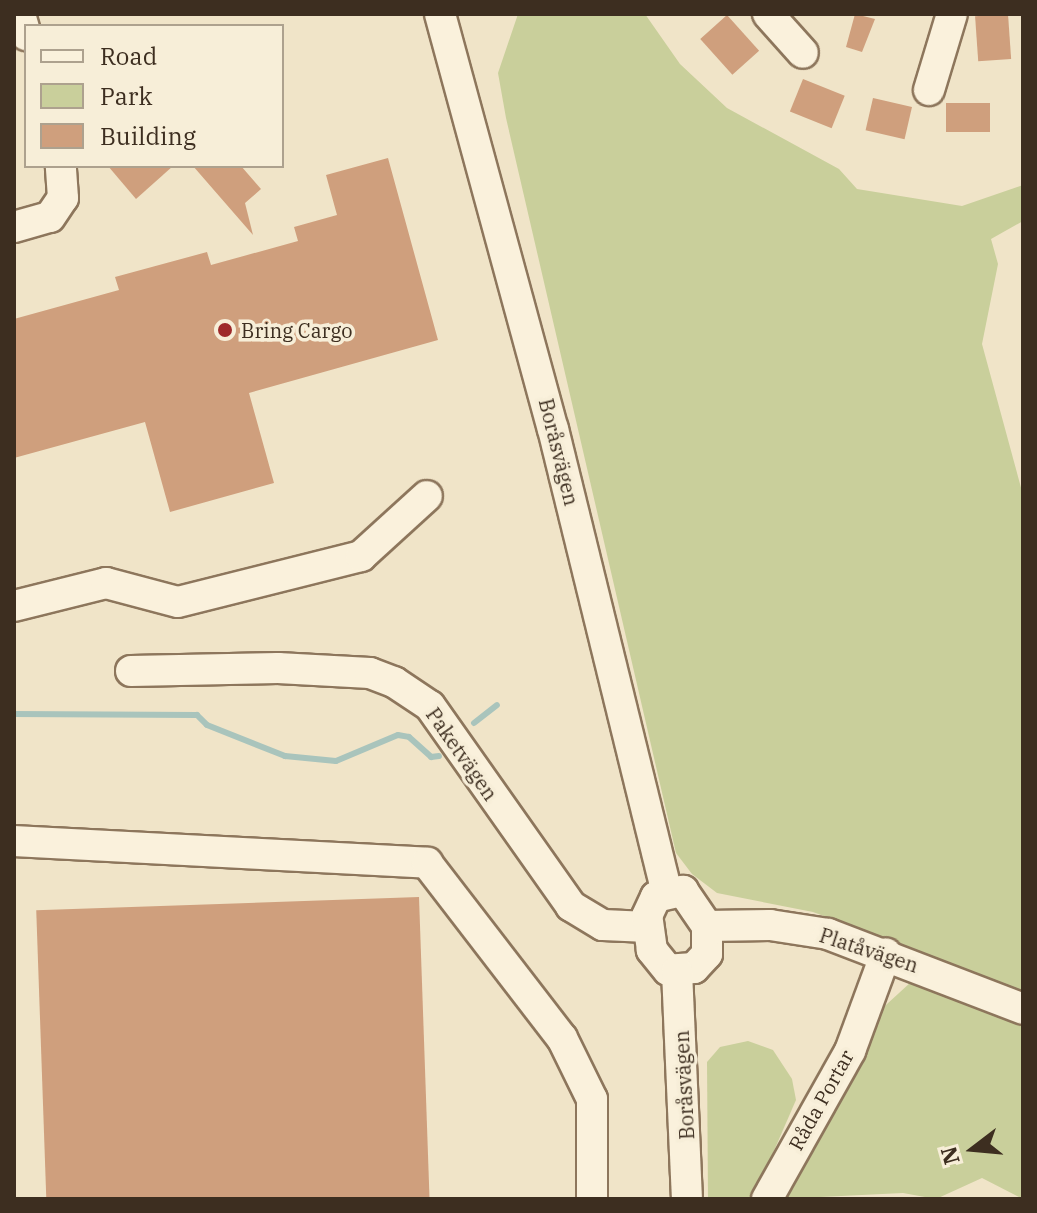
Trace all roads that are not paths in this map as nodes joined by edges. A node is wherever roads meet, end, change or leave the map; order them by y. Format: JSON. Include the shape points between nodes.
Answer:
{"nodes":[{"id":1,"x":440,"y":14,"type":"edge"},
{"id":2,"x":768,"y":14,"type":"edge"},
{"id":3,"x":952,"y":14,"type":"edge"},
{"id":4,"x":803,"y":53,"type":"dead end"},
{"id":5,"x":929,"y":90,"type":"dead end"},
{"id":6,"x":61,"y":168,"type":"edge"},
{"id":7,"x":14,"y":227,"type":"edge"},
{"id":8,"x":427,"y":496,"type":"dead end"},
{"id":9,"x":14,"y":606,"type":"edge"},
{"id":10,"x":131,"y":671,"type":"dead end"},
{"id":11,"x":14,"y":841,"type":"edge"},
{"id":12,"x":667,"y":892,"type":"junction"},
{"id":13,"x":707,"y":926,"type":"junction"},
{"id":14,"x":648,"y":927,"type":"junction"},
{"id":15,"x":886,"y":953,"type":"junction"},
{"id":16,"x":677,"y":971,"type":"junction"},
{"id":17,"x":1023,"y":1009,"type":"edge"},
{"id":18,"x":592,"y":1199,"type":"edge"},
{"id":19,"x":687,"y":1199,"type":"edge"},
{"id":20,"x":767,"y":1199,"type":"edge"}],
"edges":[{"from":1,"to":12,"type":"street","name":"Boråsvägen","via":[[553,429]]},
{"from":2,"to":4,"type":"street"},
{"from":3,"to":5,"type":"street"},
{"from":6,"to":7,"type":"street","via":[[63,198],[50,217]]},
{"from":8,"to":9,"type":"street","via":[[361,556],[178,602],[106,583]]},
{"from":10,"to":14,"type":"street","name":"Paketvägen","via":[[278,668],[370,673],[394,682],[430,706],[571,906],[603,925]]},
{"from":11,"to":18,"type":"street","via":[[427,863],[562,1038],[592,1099]]},
{"from":12,"to":13,"type":"street","via":[[691,897]]},
{"from":12,"to":14,"type":"street","via":[[650,905]]},
{"from":13,"to":15,"type":"street","name":"Platåvägen","via":[[778,926],[828,934]]},
{"from":13,"to":16,"type":"street","via":[[707,954],[700,963]]},
{"from":14,"to":16,"type":"street","via":[[659,962]]},
{"from":15,"to":17,"type":"street","name":"Platåvägen"},
{"from":15,"to":20,"type":"street","name":"Råda Portar","via":[[850,1051]]},
{"from":16,"to":19,"type":"street","name":"Boråsvägen"}]}
